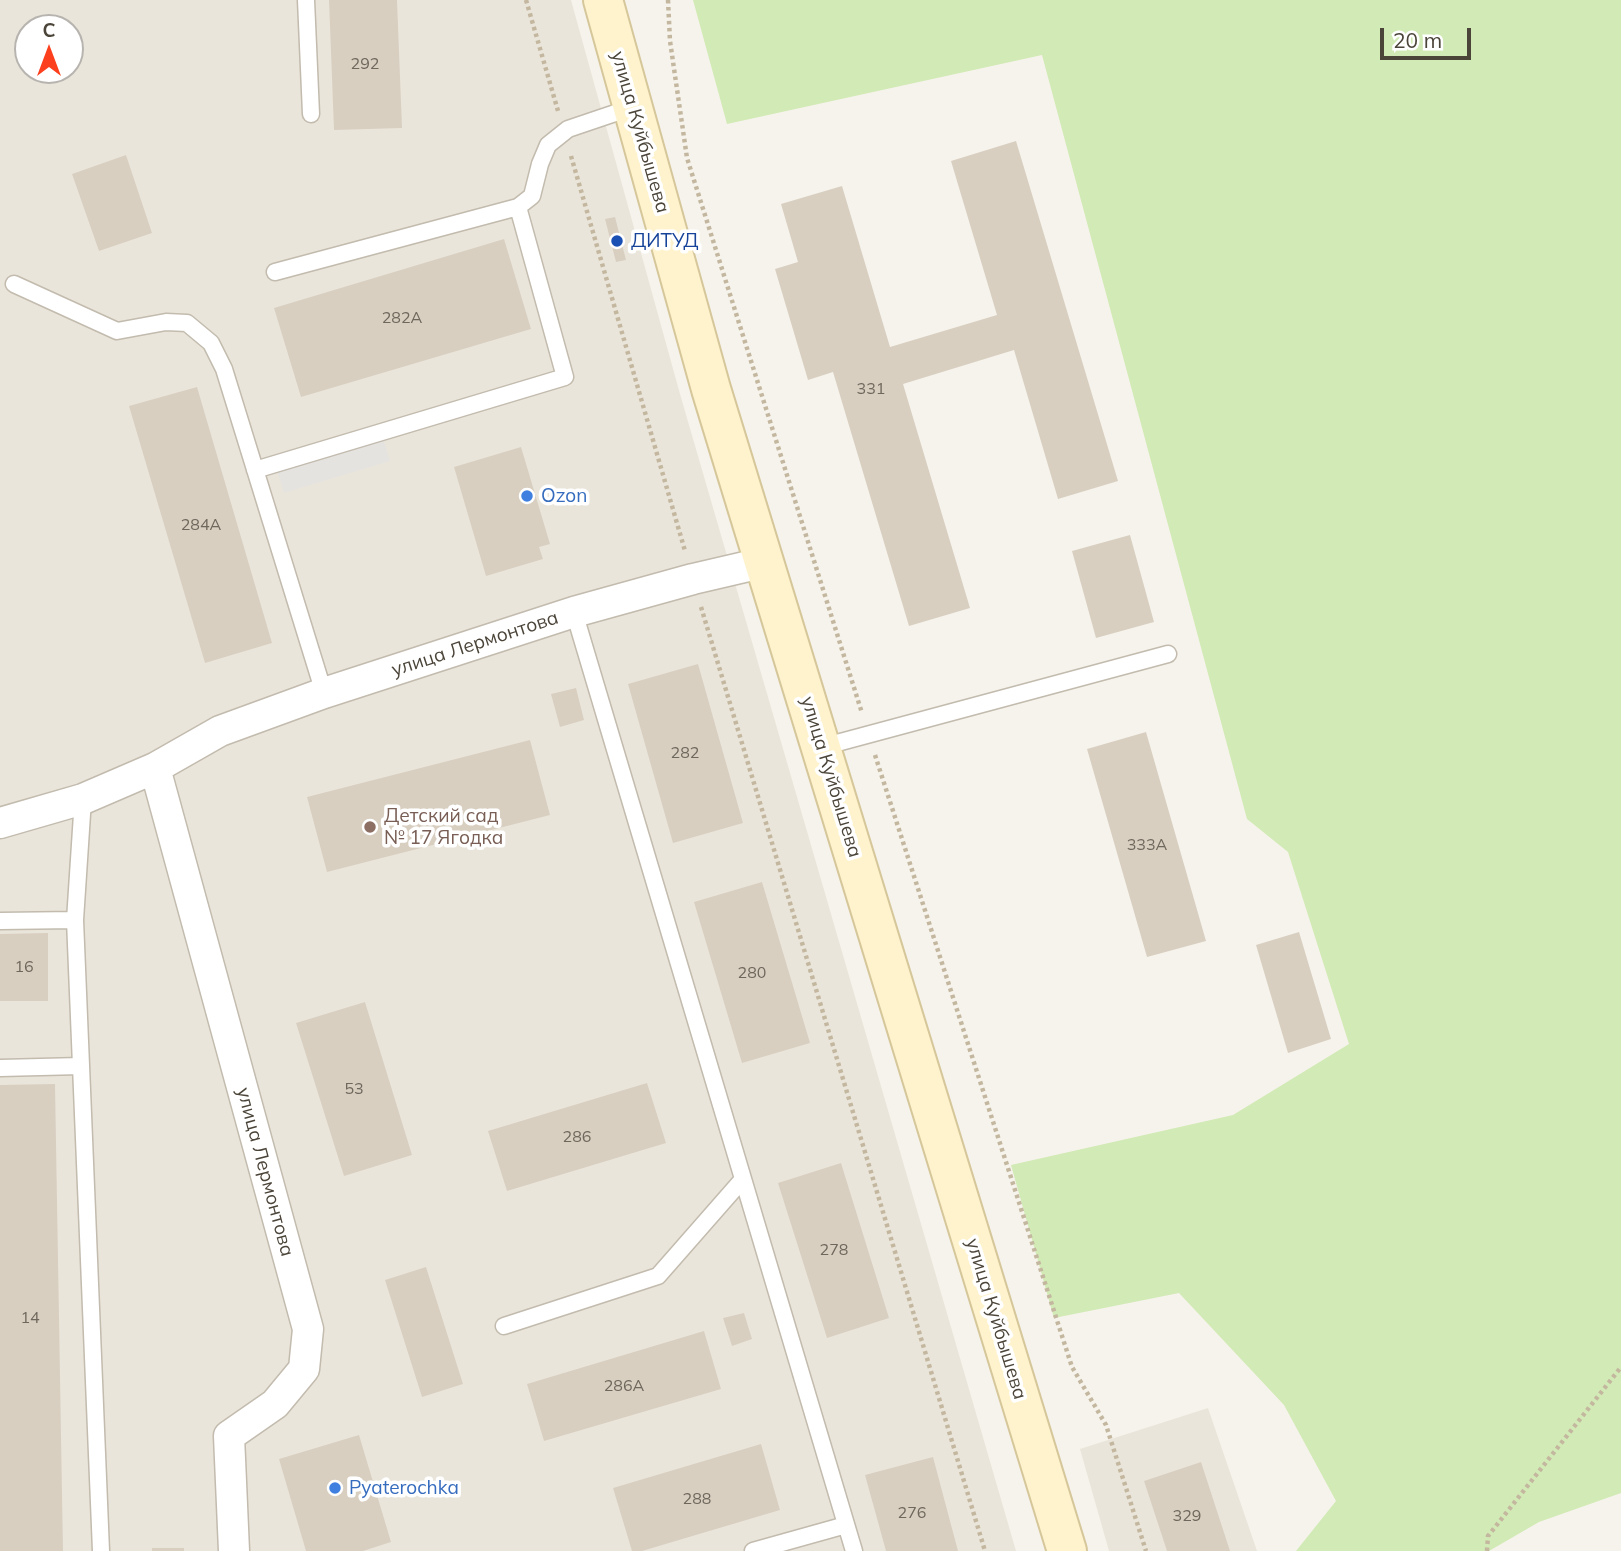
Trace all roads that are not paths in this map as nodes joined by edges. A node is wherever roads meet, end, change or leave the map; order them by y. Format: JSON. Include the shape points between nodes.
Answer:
{"nodes":[{"id":1,"x":306,"y":0,"type":"edge"},
{"id":2,"x":603,"y":0,"type":"edge"},
{"id":3,"x":632,"y":107,"type":"junction"},
{"id":4,"x":311,"y":114,"type":"dead end"},
{"id":5,"x":518,"y":207,"type":"junction"},
{"id":6,"x":275,"y":272,"type":"dead end"},
{"id":7,"x":14,"y":284,"type":"dead end"},
{"id":8,"x":255,"y":470,"type":"junction"},
{"id":9,"x":766,"y":562,"type":"junction"},
{"id":10,"x":574,"y":612,"type":"junction"},
{"id":11,"x":1168,"y":654,"type":"dead end"},
{"id":12,"x":324,"y":693,"type":"junction"},
{"id":13,"x":822,"y":747,"type":"junction"},
{"id":14,"x":155,"y":768,"type":"junction"},
{"id":15,"x":83,"y":799,"type":"junction"},
{"id":16,"x":0,"y":823,"type":"edge"},
{"id":17,"x":75,"y":920,"type":"junction"},
{"id":18,"x":0,"y":921,"type":"edge"},
{"id":19,"x":81,"y":1066,"type":"junction"},
{"id":20,"x":0,"y":1068,"type":"edge"},
{"id":21,"x":743,"y":1179,"type":"junction"},
{"id":22,"x":504,"y":1326,"type":"dead end"},
{"id":23,"x":846,"y":1525,"type":"junction"},
{"id":24,"x":101,"y":1551,"type":"edge"},
{"id":25,"x":234,"y":1551,"type":"edge"},
{"id":26,"x":753,"y":1551,"type":"edge"},
{"id":27,"x":854,"y":1551,"type":"edge"},
{"id":28,"x":1067,"y":1551,"type":"edge"}],
"edges":[{"from":1,"to":4,"type":"lane"},
{"from":2,"to":3,"type":"street","name":"улица Куйбышева"},
{"from":3,"to":5,"type":"lane","via":[[568,129],[548,145],[533,195]]},
{"from":3,"to":9,"type":"street","name":"улица Куйбышева","via":[[711,389]]},
{"from":5,"to":6,"type":"lane"},
{"from":5,"to":8,"type":"lane","via":[[565,377]]},
{"from":7,"to":8,"type":"lane","via":[[117,331],[187,323],[211,343],[224,369]]},
{"from":8,"to":12,"type":"lane"},
{"from":9,"to":10,"type":"street","name":"улица Лермонтова"},
{"from":9,"to":13,"type":"street","name":"улица Куйбышева"},
{"from":10,"to":12,"type":"street","name":"улица Лермонтова"},
{"from":10,"to":21,"type":"lane"},
{"from":11,"to":13,"type":"lane"},
{"from":12,"to":14,"type":"street","name":"улица Лермонтова","via":[[220,731]]},
{"from":13,"to":28,"type":"street","name":"улица Куйбышева"},
{"from":14,"to":15,"type":"street","name":"улица Лермонтова"},
{"from":14,"to":25,"type":"street","name":"улица Лермонтова","via":[[308,1329],[304,1369],[275,1404],[229,1436]]},
{"from":15,"to":16,"type":"street","name":"улица Лермонтова"},
{"from":15,"to":17,"type":"lane"},
{"from":17,"to":18,"type":"lane"},
{"from":17,"to":19,"type":"lane"},
{"from":19,"to":20,"type":"lane"},
{"from":19,"to":24,"type":"lane"},
{"from":21,"to":22,"type":"lane","via":[[658,1276]]},
{"from":21,"to":23,"type":"lane"},
{"from":23,"to":26,"type":"lane"},
{"from":23,"to":27,"type":"lane"}]}
